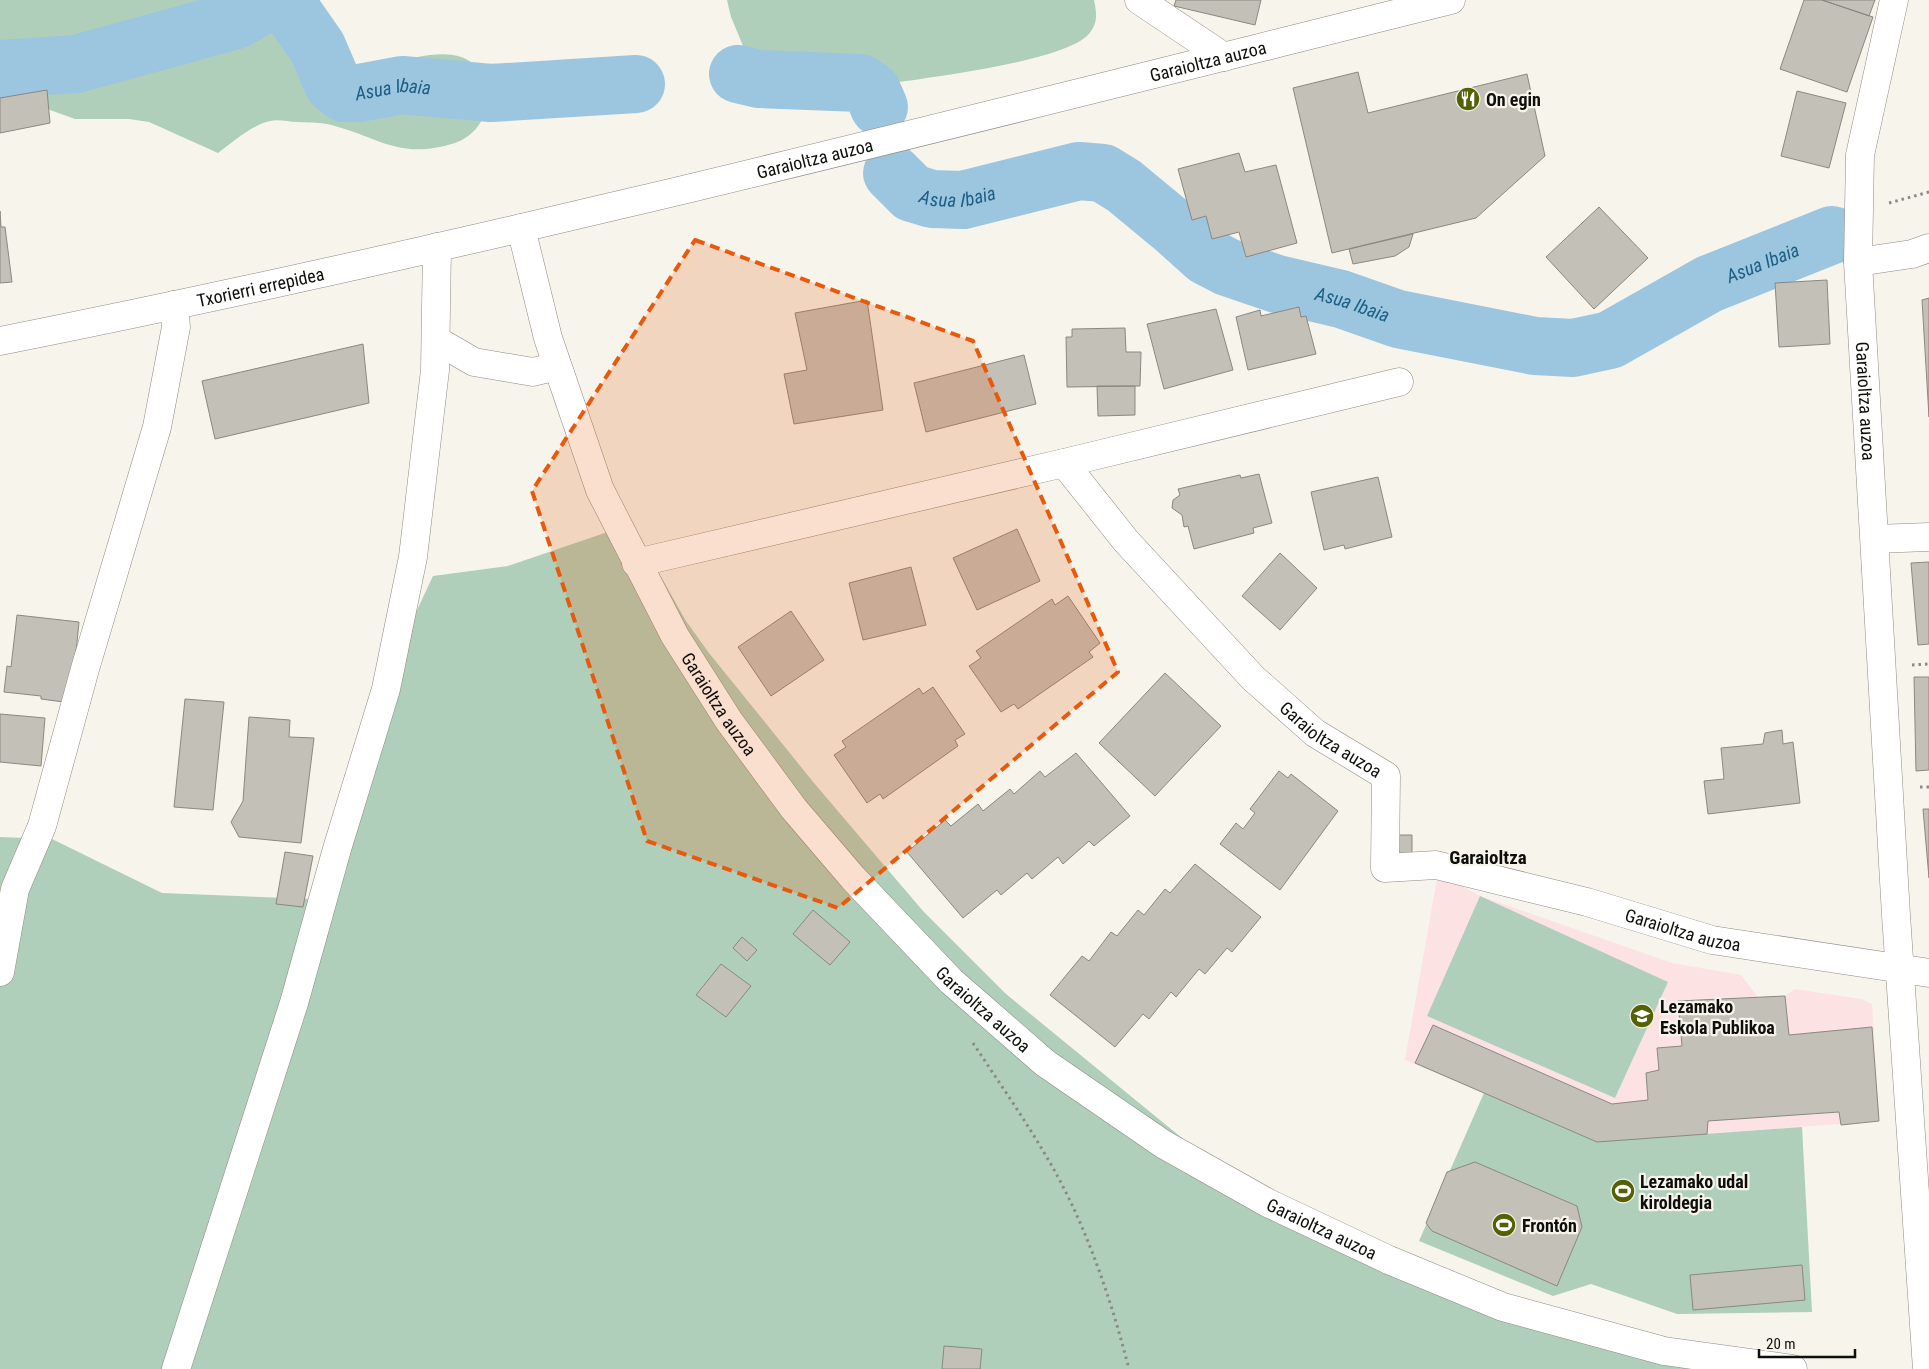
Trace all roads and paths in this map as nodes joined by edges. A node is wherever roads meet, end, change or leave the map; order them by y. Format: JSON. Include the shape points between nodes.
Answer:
{"nodes":[{"id":1,"x":1139,"y":0,"type":"edge"},
{"id":2,"x":1451,"y":0,"type":"edge"},
{"id":3,"x":1894,"y":0,"type":"edge"},
{"id":4,"x":1224,"y":57,"type":"junction"},
{"id":5,"x":1929,"y":192,"type":"edge"},
{"id":6,"x":1882,"y":205,"type":"dead end"},
{"id":7,"x":521,"y":228,"type":"junction"},
{"id":8,"x":437,"y":247,"type":"junction"},
{"id":9,"x":1929,"y":248,"type":"edge"},
{"id":10,"x":1858,"y":262,"type":"junction"},
{"id":11,"x":174,"y":305,"type":"junction"},
{"id":12,"x":436,"y":340,"type":"junction"},
{"id":13,"x":0,"y":341,"type":"edge"},
{"id":14,"x":557,"y":366,"type":"junction"},
{"id":15,"x":1399,"y":382,"type":"dead end"},
{"id":16,"x":1064,"y":464,"type":"junction"},
{"id":17,"x":1929,"y":537,"type":"edge"},
{"id":18,"x":1875,"y":539,"type":"junction"},
{"id":19,"x":636,"y":563,"type":"junction"},
{"id":20,"x":1929,"y":664,"type":"edge"},
{"id":21,"x":1905,"y":666,"type":"dead end"},
{"id":22,"x":8,"y":888,"type":"edge"},
{"id":23,"x":1900,"y":970,"type":"junction"},
{"id":24,"x":0,"y":972,"type":"edge"},
{"id":25,"x":1929,"y":972,"type":"edge"},
{"id":26,"x":970,"y":1038,"type":"dead end"},
{"id":27,"x":176,"y":1369,"type":"edge"},
{"id":28,"x":1129,"y":1369,"type":"edge"},
{"id":29,"x":1794,"y":1369,"type":"edge"},
{"id":30,"x":1927,"y":1369,"type":"edge"}],
"edges":[{"from":1,"to":4,"type":"street"},
{"from":2,"to":4,"type":"street","name":"Garaioltza auzoa"},
{"from":3,"to":10,"type":"street","name":"Garaioltza auzoa","via":[[1860,155]]},
{"from":4,"to":7,"type":"street","name":"Garaioltza auzoa","via":[[952,126]]},
{"from":5,"to":6,"type":"path"},
{"from":7,"to":8,"type":"street","name":"Txorierri errepidea"},
{"from":7,"to":14,"type":"street","name":"Garaioltza auzoa"},
{"from":8,"to":11,"type":"street","name":"Txorierri errepidea"},
{"from":8,"to":12,"type":"street"},
{"from":9,"to":10,"type":"street","via":[[1912,254]]},
{"from":10,"to":18,"type":"street","name":"Garaioltza auzoa"},
{"from":11,"to":13,"type":"street","name":"Txorierri errepidea"},
{"from":11,"to":22,"type":"street","via":[[176,327],[157,427],[42,826]]},
{"from":12,"to":14,"type":"street","via":[[474,362],[533,372]]},
{"from":12,"to":27,"type":"street","via":[[413,557],[386,688],[294,1003]]},
{"from":14,"to":19,"type":"street","name":"Garaioltza auzoa","via":[[600,490]]},
{"from":15,"to":16,"type":"street"},
{"from":16,"to":19,"type":"street"},
{"from":16,"to":23,"type":"street","name":"Garaioltza auzoa","via":[[1126,541],[1253,678],[1315,733],[1386,776],[1385,868],[1425,866],[1587,902],[1712,940]]},
{"from":17,"to":18,"type":"street"},
{"from":18,"to":23,"type":"street","name":"Garaioltza auzoa"},
{"from":19,"to":29,"type":"street","name":"Garaioltza auzoa","via":[[675,636],[730,721],[794,808],[853,878],[951,981],[1045,1063],[1163,1144],[1268,1203],[1398,1264],[1503,1306],[1664,1351]]},
{"from":20,"to":21,"type":"path"},
{"from":22,"to":24,"type":"street"},
{"from":23,"to":25,"type":"street","name":"Garaioltza auzoa"},
{"from":23,"to":30,"type":"street","name":"Garaioltza auzoa"},
{"from":26,"to":28,"type":"path","name":"Garaioltza auzoa","via":[[1058,1178],[1094,1258],[1117,1322]]}]}
